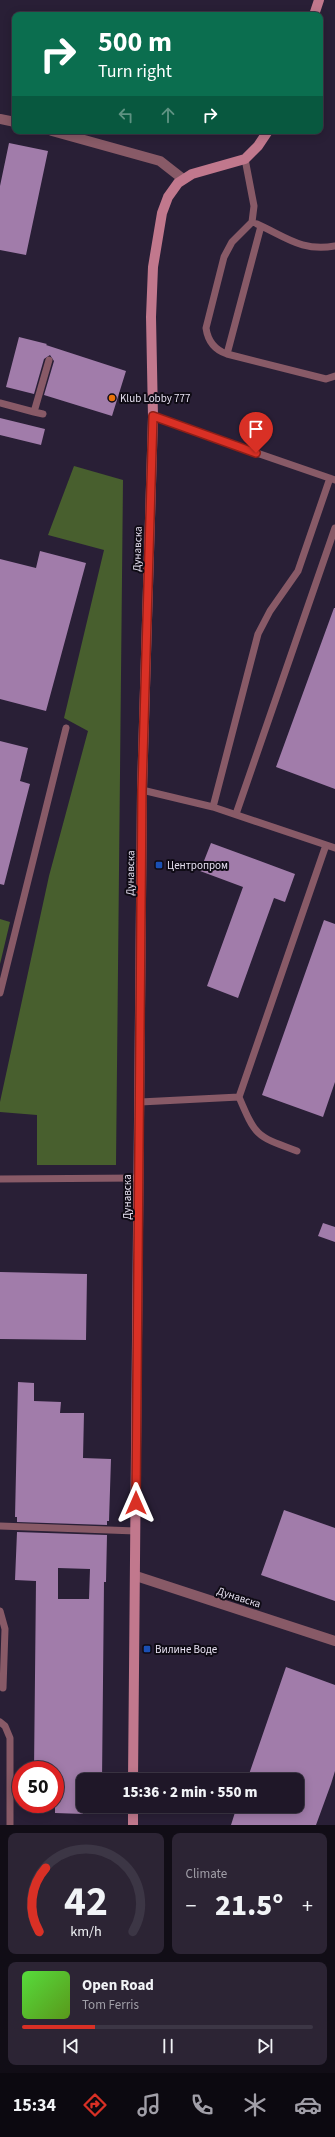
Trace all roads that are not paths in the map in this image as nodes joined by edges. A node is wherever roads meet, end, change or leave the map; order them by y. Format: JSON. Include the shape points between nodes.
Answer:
{"nodes":[{"id":1,"x":319,"y":0,"type":"edge"},
{"id":2,"x":315,"y":12,"type":"edge"},
{"id":3,"x":0,"y":119,"type":"edge"},
{"id":4,"x":12,"y":121,"type":"edge"},
{"id":5,"x":63,"y":134,"type":"edge"},
{"id":6,"x":266,"y":134,"type":"edge"},
{"id":7,"x":245,"y":159,"type":"junction"},
{"id":8,"x":183,"y":179,"type":"junction"},
{"id":9,"x":252,"y":222,"type":"junction"},
{"id":10,"x":261,"y":226,"type":"junction"},
{"id":11,"x":335,"y":246,"type":"edge"},
{"id":12,"x":227,"y":354,"type":"junction"},
{"id":13,"x":49,"y":360,"type":"dead end"},
{"id":14,"x":335,"y":376,"type":"edge"},
{"id":15,"x":0,"y":403,"type":"edge"},
{"id":16,"x":34,"y":412,"type":"junction"},
{"id":17,"x":43,"y":414,"type":"dead end"},
{"id":18,"x":153,"y":416,"type":"junction"},
{"id":19,"x":333,"y":479,"type":"edge"},
{"id":20,"x":335,"y":528,"type":"edge"},
{"id":21,"x":66,"y":728,"type":"dead end"},
{"id":22,"x":142,"y":790,"type":"junction"},
{"id":23,"x":213,"y":807,"type":"junction"},
{"id":24,"x":236,"y":814,"type":"junction"},
{"id":25,"x":326,"y":845,"type":"junction"},
{"id":26,"x":335,"y":848,"type":"edge"},
{"id":27,"x":0,"y":993,"type":"edge"},
{"id":28,"x":239,"y":1097,"type":"junction"},
{"id":29,"x":140,"y":1102,"type":"junction"},
{"id":30,"x":297,"y":1151,"type":"dead end"},
{"id":31,"x":139,"y":1178,"type":"junction"},
{"id":32,"x":0,"y":1179,"type":"edge"},
{"id":33,"x":0,"y":1526,"type":"edge"},
{"id":34,"x":136,"y":1531,"type":"junction"},
{"id":35,"x":136,"y":1576,"type":"junction"},
{"id":36,"x":0,"y":1611,"type":"edge"},
{"id":37,"x":335,"y":1641,"type":"edge"},
{"id":38,"x":3,"y":1688,"type":"dead end"},
{"id":39,"x":0,"y":1722,"type":"edge"},
{"id":40,"x":133,"y":1773,"type":"edge"},
{"id":41,"x":133,"y":1813,"type":"edge"},
{"id":42,"x":10,"y":1825,"type":"edge"},
{"id":43,"x":133,"y":1825,"type":"edge"}],
"edges":[{"from":1,"to":2,"type":"main road"},
{"from":3,"to":4,"type":"street"},
{"from":5,"to":8,"type":"street","via":[[160,161]]},
{"from":6,"to":7,"type":"main road","via":[[252,154]]},
{"from":7,"to":8,"type":"main road"},
{"from":7,"to":9,"type":"lane","via":[[254,206]]},
{"from":8,"to":18,"type":"main road","name":"Дунавска","via":[[171,192],[165,205],[156,243],[152,294]]},
{"from":9,"to":10,"type":"lane"},
{"from":9,"to":12,"type":"lane","via":[[232,242],[224,257],[206,328],[212,345]]},
{"from":10,"to":11,"type":"lane","via":[[305,247]]},
{"from":10,"to":12,"type":"lane"},
{"from":12,"to":14,"type":"lane","via":[[326,379]]},
{"from":13,"to":16,"type":"lane"},
{"from":15,"to":16,"type":"lane"},
{"from":16,"to":17,"type":"lane"},
{"from":18,"to":19,"type":"lane"},
{"from":18,"to":22,"type":"main road","name":"Дунавска"},
{"from":19,"to":23,"type":"lane","via":[[298,571],[258,634]]},
{"from":20,"to":24,"type":"lane"},
{"from":21,"to":27,"type":"lane"},
{"from":22,"to":23,"type":"lane"},
{"from":22,"to":29,"type":"main road","name":"Дунавска"},
{"from":23,"to":24,"type":"lane"},
{"from":24,"to":25,"type":"lane"},
{"from":25,"to":26,"type":"lane"},
{"from":25,"to":28,"type":"lane"},
{"from":28,"to":29,"type":"lane"},
{"from":28,"to":30,"type":"lane","via":[[257,1133],[265,1139]]},
{"from":29,"to":31,"type":"main road","name":"Дунавска"},
{"from":31,"to":32,"type":"lane"},
{"from":31,"to":34,"type":"main road","name":"Дунавска"},
{"from":33,"to":34,"type":"lane"},
{"from":34,"to":35,"type":"main road","name":"Дунавска"},
{"from":35,"to":37,"type":"street","name":"Дунавска"},
{"from":35,"to":40,"type":"main road","name":"Дунавска"},
{"from":36,"to":38,"type":"lane","via":[[5,1629]]},
{"from":39,"to":42,"type":"lane","via":[[5,1726],[10,1738]]},
{"from":41,"to":43,"type":"main road"}]}
